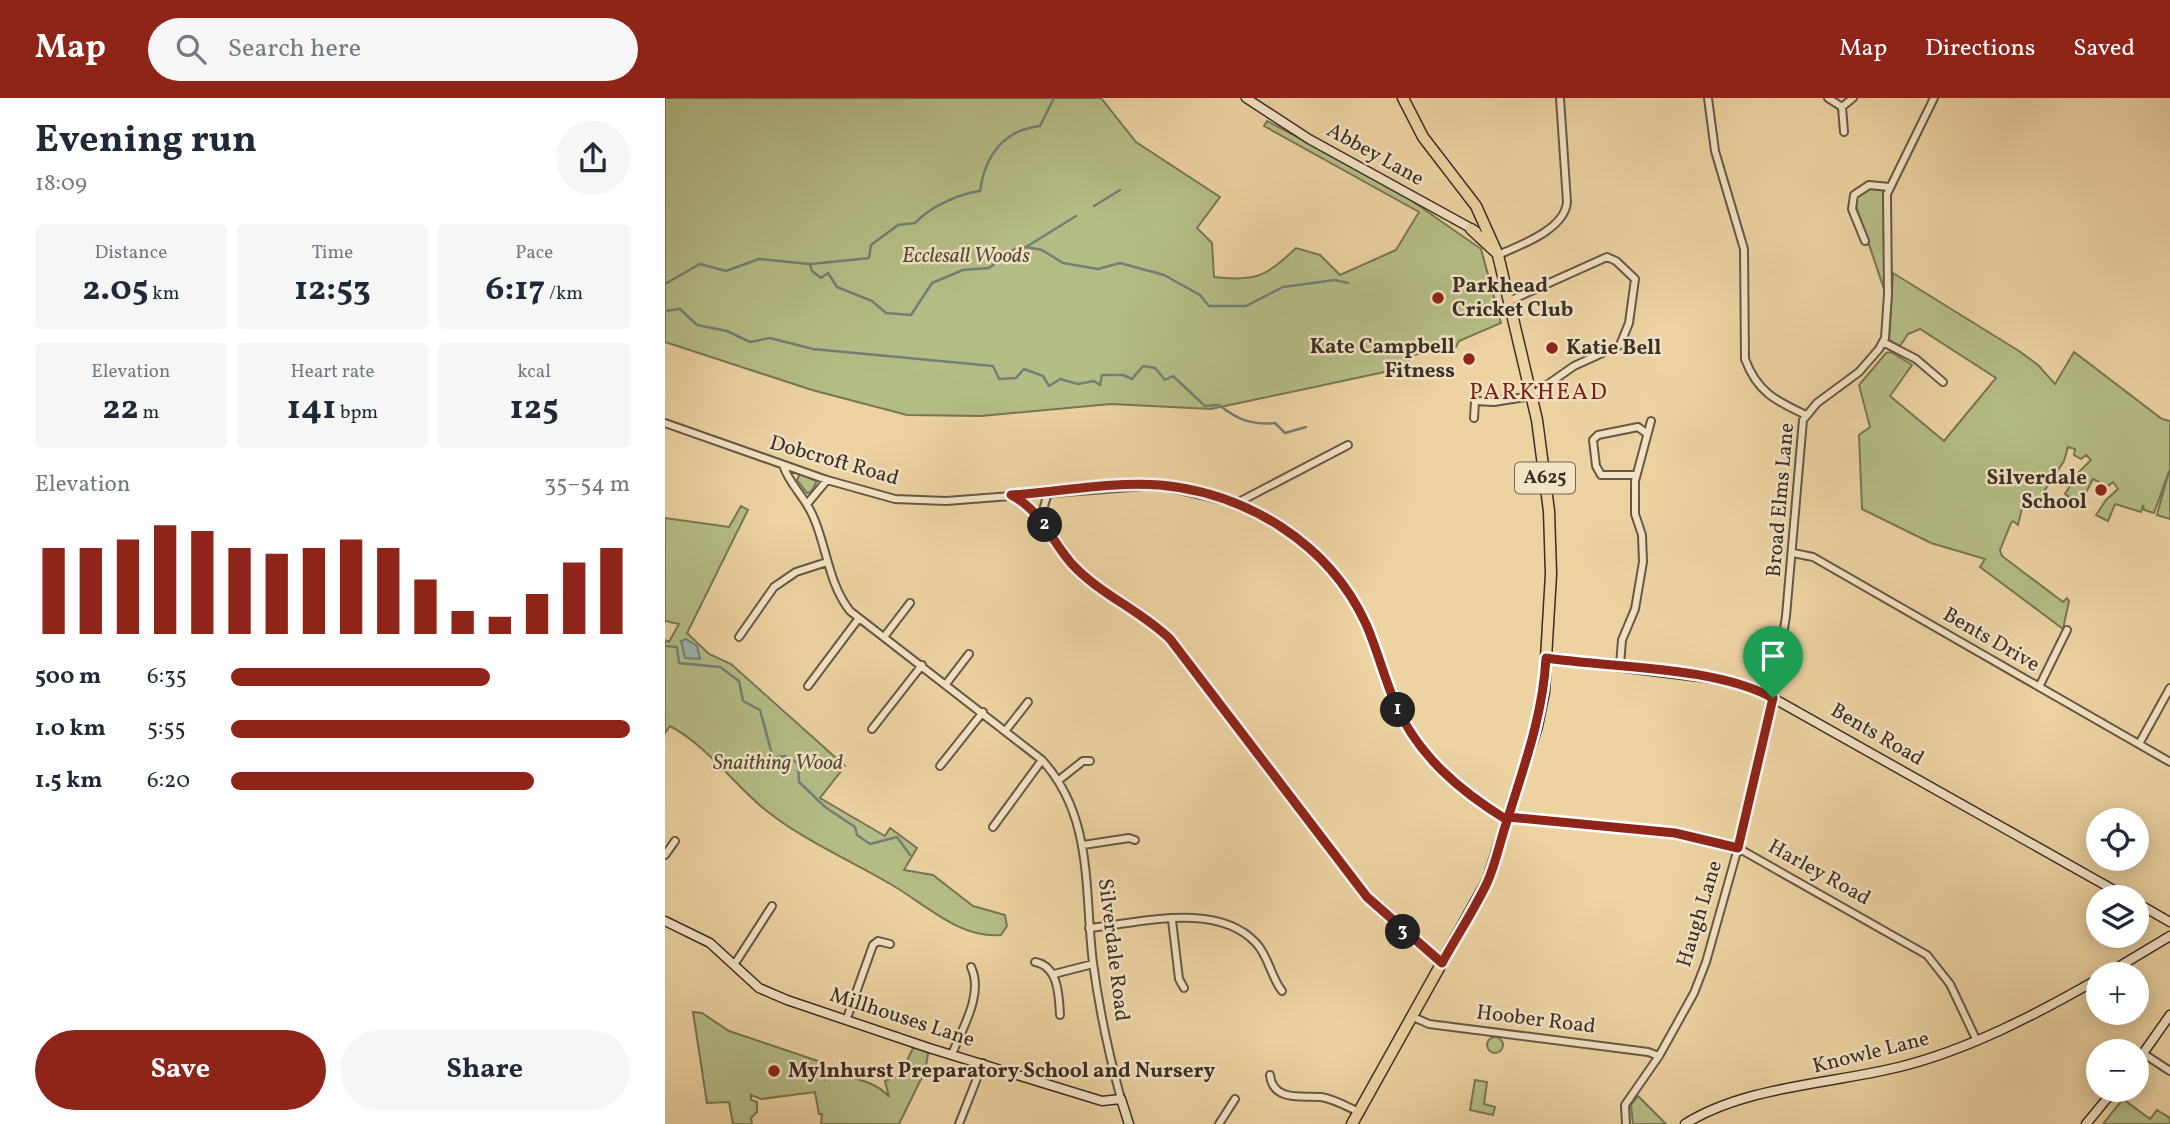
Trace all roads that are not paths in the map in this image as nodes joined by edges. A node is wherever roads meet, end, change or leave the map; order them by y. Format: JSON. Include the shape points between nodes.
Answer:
{"nodes":[{"id":1,"x":1246,"y":98,"type":"edge"},
{"id":2,"x":1403,"y":98,"type":"edge"},
{"id":3,"x":1560,"y":98,"type":"edge"},
{"id":4,"x":1708,"y":98,"type":"edge"},
{"id":5,"x":1828,"y":98,"type":"edge"},
{"id":6,"x":1853,"y":98,"type":"edge"},
{"id":7,"x":1934,"y":98,"type":"edge"},
{"id":8,"x":1842,"y":107,"type":"junction"},
{"id":9,"x":1844,"y":132,"type":"dead end"},
{"id":10,"x":1889,"y":187,"type":"junction"},
{"id":11,"x":1476,"y":206,"type":"junction"},
{"id":12,"x":1468,"y":227,"type":"junction"},
{"id":13,"x":1491,"y":234,"type":"junction"},
{"id":14,"x":1865,"y":241,"type":"dead end"},
{"id":15,"x":1498,"y":255,"type":"junction"},
{"id":16,"x":1509,"y":300,"type":"junction"},
{"id":17,"x":1883,"y":342,"type":"junction"},
{"id":18,"x":1943,"y":382,"type":"dead end"},
{"id":19,"x":1531,"y":396,"type":"junction"},
{"id":20,"x":1806,"y":415,"type":"junction"},
{"id":21,"x":1474,"y":418,"type":"dead end"},
{"id":22,"x":1651,"y":421,"type":"dead end"},
{"id":23,"x":665,"y":423,"type":"edge"},
{"id":24,"x":1646,"y":433,"type":"junction"},
{"id":25,"x":1348,"y":444,"type":"dead end"},
{"id":26,"x":783,"y":465,"type":"junction"},
{"id":27,"x":1635,"y":475,"type":"junction"},
{"id":28,"x":827,"y":480,"type":"junction"},
{"id":29,"x":1053,"y":492,"type":"junction"},
{"id":30,"x":1011,"y":495,"type":"junction"},
{"id":31,"x":1237,"y":503,"type":"junction"},
{"id":32,"x":807,"y":504,"type":"junction"},
{"id":33,"x":1041,"y":517,"type":"junction"},
{"id":34,"x":1794,"y":553,"type":"junction"},
{"id":35,"x":827,"y":562,"type":"junction"},
{"id":36,"x":910,"y":603,"type":"dead end"},
{"id":37,"x":859,"y":618,"type":"junction"},
{"id":38,"x":2067,"y":630,"type":"dead end"},
{"id":39,"x":739,"y":637,"type":"dead end"},
{"id":40,"x":884,"y":637,"type":"junction"},
{"id":41,"x":969,"y":654,"type":"dead end"},
{"id":42,"x":1546,"y":658,"type":"junction"},
{"id":43,"x":922,"y":665,"type":"junction"},
{"id":44,"x":1619,"y":666,"type":"junction"},
{"id":45,"x":946,"y":684,"type":"junction"},
{"id":46,"x":808,"y":687,"type":"dead end"},
{"id":47,"x":2039,"y":687,"type":"junction"},
{"id":48,"x":2170,"y":688,"type":"edge"},
{"id":49,"x":1773,"y":698,"type":"junction"},
{"id":50,"x":1028,"y":702,"type":"dead end"},
{"id":51,"x":983,"y":712,"type":"junction"},
{"id":52,"x":872,"y":729,"type":"dead end"},
{"id":53,"x":1006,"y":730,"type":"junction"},
{"id":54,"x":2139,"y":744,"type":"junction"},
{"id":55,"x":1042,"y":760,"type":"junction"},
{"id":56,"x":1090,"y":761,"type":"dead end"},
{"id":57,"x":2170,"y":762,"type":"edge"},
{"id":58,"x":940,"y":766,"type":"dead end"},
{"id":59,"x":1059,"y":780,"type":"junction"},
{"id":60,"x":1508,"y":818,"type":"junction"},
{"id":61,"x":993,"y":827,"type":"dead end"},
{"id":62,"x":1135,"y":840,"type":"dead end"},
{"id":63,"x":675,"y":841,"type":"dead end"},
{"id":64,"x":1083,"y":845,"type":"junction"},
{"id":65,"x":1738,"y":848,"type":"junction"},
{"id":66,"x":665,"y":855,"type":"edge"},
{"id":67,"x":2105,"y":885,"type":"edge"},
{"id":68,"x":772,"y":905,"type":"dead end"},
{"id":69,"x":2149,"y":910,"type":"edge"},
{"id":70,"x":1172,"y":920,"type":"junction"},
{"id":71,"x":665,"y":921,"type":"edge"},
{"id":72,"x":2170,"y":922,"type":"edge"},
{"id":73,"x":1089,"y":928,"type":"junction"},
{"id":74,"x":2170,"y":936,"type":"edge"},
{"id":75,"x":890,"y":944,"type":"dead end"},
{"id":76,"x":1035,"y":962,"type":"dead end"},
{"id":77,"x":2127,"y":962,"type":"edge"},
{"id":78,"x":1442,"y":963,"type":"junction"},
{"id":79,"x":1093,"y":964,"type":"junction"},
{"id":80,"x":734,"y":965,"type":"junction"},
{"id":81,"x":971,"y":967,"type":"dead end"},
{"id":82,"x":1053,"y":974,"type":"junction"},
{"id":83,"x":2086,"y":985,"type":"edge"},
{"id":84,"x":1184,"y":989,"type":"dead end"},
{"id":85,"x":1282,"y":991,"type":"dead end"},
{"id":86,"x":1059,"y":1015,"type":"dead end"},
{"id":87,"x":2170,"y":1015,"type":"edge"},
{"id":88,"x":1411,"y":1016,"type":"junction"},
{"id":89,"x":848,"y":1018,"type":"junction"},
{"id":90,"x":1976,"y":1039,"type":"junction"},
{"id":91,"x":2149,"y":1046,"type":"edge"},
{"id":92,"x":952,"y":1054,"type":"junction"},
{"id":93,"x":1658,"y":1056,"type":"junction"},
{"id":94,"x":2149,"y":1057,"type":"edge"},
{"id":95,"x":983,"y":1063,"type":"junction"},
{"id":96,"x":2170,"y":1071,"type":"edge"},
{"id":97,"x":1270,"y":1075,"type":"dead end"},
{"id":98,"x":1121,"y":1099,"type":"junction"},
{"id":99,"x":1235,"y":1099,"type":"dead end"},
{"id":100,"x":2104,"y":1102,"type":"edge"},
{"id":101,"x":1359,"y":1112,"type":"junction"},
{"id":102,"x":959,"y":1124,"type":"edge"},
{"id":103,"x":1129,"y":1124,"type":"edge"},
{"id":104,"x":1219,"y":1124,"type":"edge"},
{"id":105,"x":1352,"y":1124,"type":"edge"},
{"id":106,"x":1626,"y":1124,"type":"edge"},
{"id":107,"x":1685,"y":1124,"type":"edge"},
{"id":108,"x":2086,"y":1124,"type":"edge"}],
"edges":[{"from":1,"to":12,"type":"street","name":"Abbey Lane","via":[[1309,139]]},
{"from":2,"to":11,"type":"main road","number":"A625","via":[[1417,129]]},
{"from":3,"to":15,"type":"street","via":[[1565,214],[1555,225]]},
{"from":4,"to":20,"type":"street","via":[[1715,151],[1744,249],[1745,359],[1765,394]]},
{"from":5,"to":8,"type":"street"},
{"from":6,"to":8,"type":"street"},
{"from":7,"to":10,"type":"street"},
{"from":8,"to":9,"type":"street"},
{"from":10,"to":14,"type":"street","via":[[1869,185],[1854,195],[1852,209]]},
{"from":10,"to":17,"type":"street"},
{"from":11,"to":12,"type":"main road","via":[[1476,218]]},
{"from":11,"to":13,"type":"main road","number":"A625"},
{"from":12,"to":13,"type":"street","name":"Abbey Lane"},
{"from":12,"to":15,"type":"main road"},
{"from":13,"to":15,"type":"main road","number":"A625"},
{"from":15,"to":16,"type":"main road","number":"A625"},
{"from":16,"to":19,"type":"main road","number":"A625"},
{"from":16,"to":19,"type":"street","via":[[1607,257],[1635,279],[1629,323],[1620,345],[1574,366]]},
{"from":17,"to":18,"type":"street","via":[[1916,359]]},
{"from":17,"to":20,"type":"street","name":"Broad Elms Lane","via":[[1859,372]]},
{"from":19,"to":21,"type":"street","via":[[1475,401]]},
{"from":19,"to":42,"type":"main road","number":"A625","via":[[1551,539]]},
{"from":20,"to":34,"type":"street","name":"Broad Elms Lane","via":[[1801,428]]},
{"from":22,"to":24,"type":"street"},
{"from":23,"to":26,"type":"street","name":"Dobcroft Road"},
{"from":24,"to":27,"type":"street"},
{"from":24,"to":27,"type":"street","via":[[1638,427],[1593,440],[1601,475]]},
{"from":25,"to":31,"type":"street"},
{"from":26,"to":28,"type":"street","name":"Dobcroft Road"},
{"from":26,"to":32,"type":"street","name":"Silverdale Road"},
{"from":27,"to":44,"type":"street","via":[[1635,514],[1643,554],[1635,609],[1622,640]]},
{"from":28,"to":30,"type":"street","name":"Dobcroft Road","via":[[895,499]]},
{"from":28,"to":32,"type":"street"},
{"from":29,"to":30,"type":"street","name":"Dobcroft Road"},
{"from":29,"to":31,"type":"street","name":"Dobcroft Road","via":[[1158,485]]},
{"from":29,"to":33,"type":"street","via":[[1047,496]]},
{"from":30,"to":33,"type":"street"},
{"from":31,"to":60,"type":"street","name":"Dobcroft Road","via":[[1298,538],[1339,578],[1365,622],[1395,703],[1416,741],[1443,773]]},
{"from":32,"to":35,"type":"street","name":"Silverdale Road"},
{"from":33,"to":78,"type":"street","via":[[1059,549],[1080,572],[1147,617],[1186,656],[1367,897]]},
{"from":34,"to":47,"type":"street","name":"Bents Drive","via":[[1813,557]]},
{"from":34,"to":49,"type":"street","name":"Broad Elms Lane"},
{"from":35,"to":37,"type":"street","name":"Silverdale Road","via":[[843,601]]},
{"from":35,"to":39,"type":"street","via":[[796,572],[774,587]]},
{"from":36,"to":40,"type":"street"},
{"from":37,"to":40,"type":"street","name":"Silverdale Road"},
{"from":37,"to":46,"type":"street"},
{"from":38,"to":47,"type":"street"},
{"from":40,"to":43,"type":"street","name":"Silverdale Road"},
{"from":41,"to":45,"type":"street"},
{"from":42,"to":44,"type":"street","name":"Bents Road"},
{"from":42,"to":60,"type":"main road","number":"A625","via":[[1538,721]]},
{"from":43,"to":45,"type":"street","name":"Silverdale Road"},
{"from":43,"to":52,"type":"street"},
{"from":44,"to":49,"type":"street","name":"Bents Road","via":[[1740,683]]},
{"from":45,"to":51,"type":"street","name":"Silverdale Road"},
{"from":47,"to":54,"type":"street","name":"Bents Drive"},
{"from":48,"to":54,"type":"street"},
{"from":49,"to":65,"type":"street","name":"Haugh Lane"},
{"from":49,"to":67,"type":"street","name":"Bents Road"},
{"from":50,"to":53,"type":"street"},
{"from":51,"to":53,"type":"street","name":"Silverdale Road"},
{"from":51,"to":58,"type":"street"},
{"from":53,"to":55,"type":"street","name":"Silverdale Road"},
{"from":54,"to":57,"type":"street","name":"Bents Drive"},
{"from":55,"to":59,"type":"street","name":"Silverdale Road"},
{"from":55,"to":61,"type":"street"},
{"from":56,"to":59,"type":"street","via":[[1083,761]]},
{"from":59,"to":64,"type":"street","name":"Silverdale Road"},
{"from":60,"to":65,"type":"street","name":"Harley Road","via":[[1675,833]]},
{"from":60,"to":78,"type":"main road","number":"A625","via":[[1488,880]]},
{"from":62,"to":64,"type":"street"},
{"from":63,"to":66,"type":"street"},
{"from":64,"to":73,"type":"street","name":"Silverdale Road"},
{"from":65,"to":90,"type":"street","name":"Harley Road","via":[[1927,955],[1950,984]]},
{"from":65,"to":93,"type":"street","name":"Haugh Lane","via":[[1706,962],[1687,1009]]},
{"from":68,"to":80,"type":"street"},
{"from":69,"to":72,"type":"street"},
{"from":70,"to":73,"type":"street"},
{"from":70,"to":84,"type":"street"},
{"from":70,"to":85,"type":"street","via":[[1205,917],[1235,927],[1261,950]]},
{"from":71,"to":80,"type":"street","name":"Millhouses Lane","via":[[710,943]]},
{"from":73,"to":79,"type":"street","name":"Silverdale Road"},
{"from":74,"to":77,"type":"street"},
{"from":75,"to":89,"type":"street","via":[[873,944]]},
{"from":76,"to":82,"type":"street"},
{"from":78,"to":88,"type":"main road","number":"A625"},
{"from":79,"to":82,"type":"street"},
{"from":79,"to":98,"type":"street","name":"Silverdale Road"},
{"from":80,"to":89,"type":"street","name":"Millhouses Lane","via":[[759,988]]},
{"from":81,"to":92,"type":"street","via":[[974,997]]},
{"from":82,"to":86,"type":"street"},
{"from":83,"to":90,"type":"street","name":"Knowle Lane"},
{"from":87,"to":91,"type":"street"},
{"from":88,"to":93,"type":"street","name":"Hoober Road","via":[[1429,1024]]},
{"from":88,"to":101,"type":"main road","number":"A625"},
{"from":89,"to":92,"type":"street","name":"Millhouses Lane"},
{"from":90,"to":107,"type":"street","name":"Knowle Lane","via":[[1899,1067],[1724,1104]]},
{"from":92,"to":95,"type":"street","name":"Millhouses Lane"},
{"from":93,"to":106,"type":"street","name":"Haugh Lane","via":[[1625,1105]]},
{"from":94,"to":96,"type":"street"},
{"from":95,"to":98,"type":"street","name":"Millhouses Lane","via":[[1102,1101]]},
{"from":95,"to":102,"type":"street"},
{"from":97,"to":101,"type":"street","via":[[1280,1091],[1298,1099],[1320,1097]]},
{"from":98,"to":103,"type":"street"},
{"from":99,"to":104,"type":"street"},
{"from":100,"to":108,"type":"street"},
{"from":101,"to":105,"type":"main road","number":"A625"}]}
